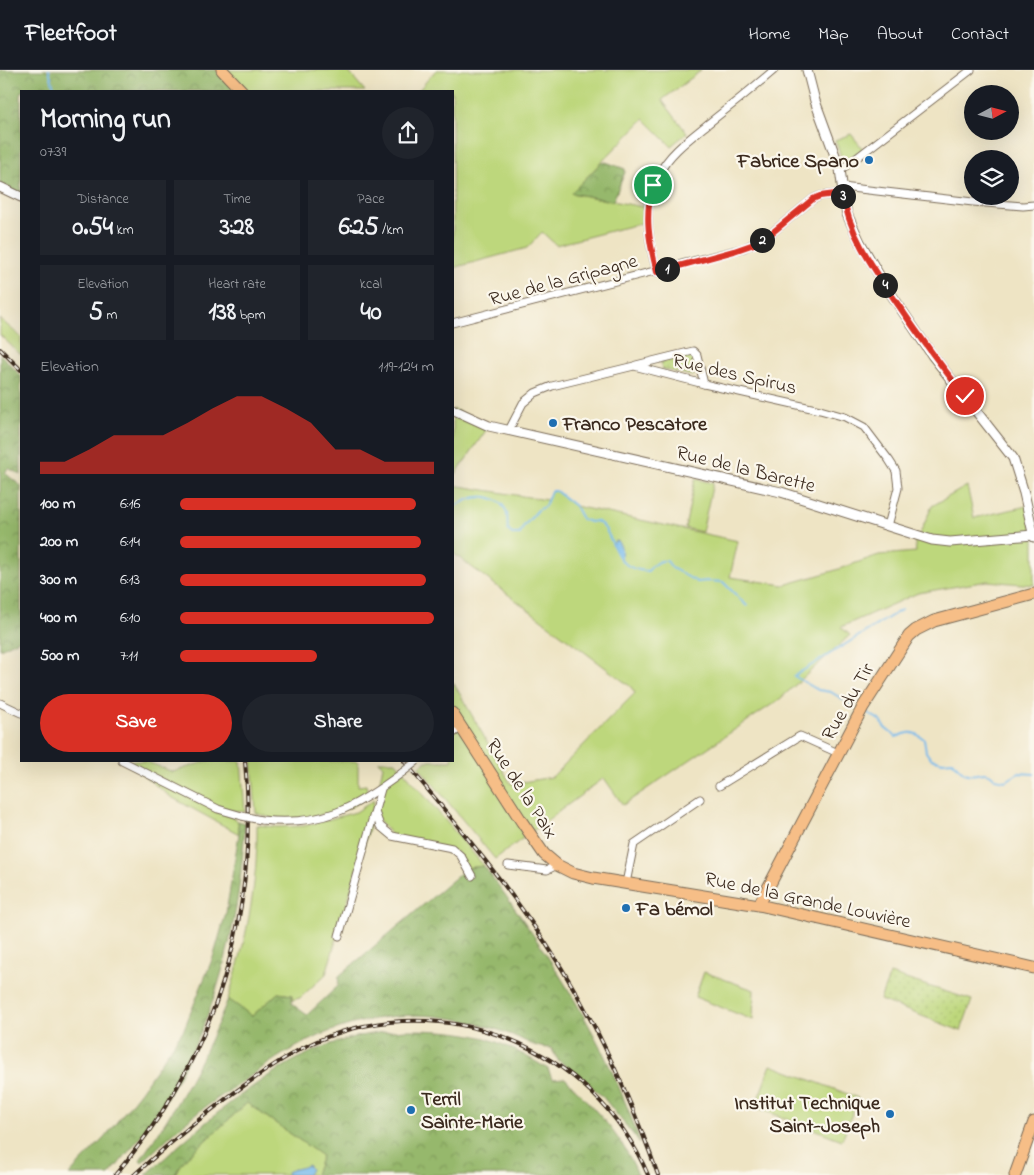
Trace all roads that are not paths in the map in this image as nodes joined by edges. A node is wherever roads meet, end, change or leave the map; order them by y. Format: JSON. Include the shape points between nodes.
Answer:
{"nodes":[{"id":1,"x":222,"y":70,"type":"edge"},
{"id":2,"x":774,"y":70,"type":"edge"},
{"id":3,"x":807,"y":70,"type":"edge"},
{"id":4,"x":971,"y":70,"type":"edge"},
{"id":5,"x":241,"y":90,"type":"edge"},
{"id":6,"x":840,"y":169,"type":"junction"},
{"id":7,"x":0,"y":187,"type":"edge"},
{"id":8,"x":843,"y":190,"type":"junction"},
{"id":9,"x":20,"y":197,"type":"edge"},
{"id":10,"x":1034,"y":205,"type":"edge"},
{"id":11,"x":657,"y":272,"type":"junction"},
{"id":12,"x":454,"y":323,"type":"edge"},
{"id":13,"x":634,"y":366,"type":"junction"},
{"id":14,"x":704,"y":384,"type":"junction"},
{"id":15,"x":454,"y":410,"type":"edge"},
{"id":16,"x":509,"y":430,"type":"junction"},
{"id":17,"x":888,"y":526,"type":"junction"},
{"id":18,"x":1034,"y":536,"type":"edge"},
{"id":19,"x":1034,"y":594,"type":"edge"},
{"id":20,"x":0,"y":702,"type":"edge"},
{"id":21,"x":20,"y":712,"type":"edge"},
{"id":22,"x":457,"y":731,"type":"edge"},
{"id":23,"x":838,"y":753,"type":"junction"},
{"id":24,"x":124,"y":762,"type":"edge"},
{"id":25,"x":416,"y":762,"type":"edge"},
{"id":26,"x":719,"y":786,"type":"dead end"},
{"id":27,"x":381,"y":789,"type":"junction"},
{"id":28,"x":700,"y":799,"type":"dead end"},
{"id":29,"x":374,"y":809,"type":"junction"},
{"id":30,"x":508,"y":864,"type":"dead end"},
{"id":31,"x":557,"y":865,"type":"junction"},
{"id":32,"x":573,"y":873,"type":"joint"},
{"id":33,"x":472,"y":876,"type":"dead end"},
{"id":34,"x":626,"y":883,"type":"junction"},
{"id":35,"x":759,"y":905,"type":"junction"},
{"id":36,"x":339,"y":936,"type":"dead end"},
{"id":37,"x":1034,"y":968,"type":"edge"},
{"id":38,"x":1034,"y":1122,"type":"edge"},
{"id":39,"x":1015,"y":1175,"type":"edge"}],
"edges":[{"from":1,"to":5,"type":"main road"},
{"from":2,"to":11,"type":"street","via":[[676,151],[658,175],[650,196],[648,227]]},
{"from":3,"to":6,"type":"street"},
{"from":4,"to":6,"type":"street"},
{"from":6,"to":8,"type":"street"},
{"from":7,"to":9,"type":"street"},
{"from":8,"to":10,"type":"street","name":"Rue de la Gripagne"},
{"from":8,"to":11,"type":"street","name":"Rue de la Gripagne","via":[[813,199],[768,236],[749,246]]},
{"from":8,"to":18,"type":"street","via":[[845,207],[860,242],[883,282],[932,355],[1013,458]]},
{"from":11,"to":12,"type":"street","name":"Rue de la Gripagne"},
{"from":13,"to":14,"type":"street","name":"Rue des Spirus"},
{"from":13,"to":14,"type":"street","via":[[693,352],[697,355]]},
{"from":13,"to":16,"type":"street","name":"Rue des Spirus","via":[[535,393],[524,403]]},
{"from":14,"to":17,"type":"street","name":"Rue des Spirus","via":[[820,410],[864,427],[896,471],[898,488]]},
{"from":15,"to":16,"type":"street","name":"Rue de la Barette","via":[[478,422]]},
{"from":16,"to":17,"type":"street","name":"Rue de la Barette","via":[[781,492]]},
{"from":17,"to":18,"type":"street","name":"Rue de la Barette","via":[[932,540],[950,542]]},
{"from":19,"to":23,"type":"main road","name":"Rue du Tir","via":[[934,621],[916,630],[863,707]]},
{"from":20,"to":21,"type":"street"},
{"from":22,"to":31,"type":"main road","name":"Rue de la Paix","via":[[544,854]]},
{"from":23,"to":26,"type":"street","via":[[800,736]]},
{"from":23,"to":35,"type":"main road","name":"Rue du Tir"},
{"from":24,"to":27,"type":"street","bridge":true,"via":[[218,809],[286,823],[315,819],[349,808]]},
{"from":25,"to":27,"type":"street","bridge":true},
{"from":27,"to":29,"type":"street"},
{"from":28,"to":34,"type":"street","via":[[634,844]]},
{"from":29,"to":33,"type":"street","via":[[379,824],[392,836],[452,848],[461,856]]},
{"from":29,"to":36,"type":"street"},
{"from":30,"to":31,"type":"street","via":[[547,870]]},
{"from":31,"to":32,"type":"main road","name":"Rue de la Paix"},
{"from":32,"to":34,"type":"main road","name":"Rue de la Grande Louvière"},
{"from":34,"to":35,"type":"main road","name":"Rue de la Grande Louvière"},
{"from":35,"to":37,"type":"main road","name":"Rue de la Grande Louvière"},
{"from":38,"to":39,"type":"main road"}]}
